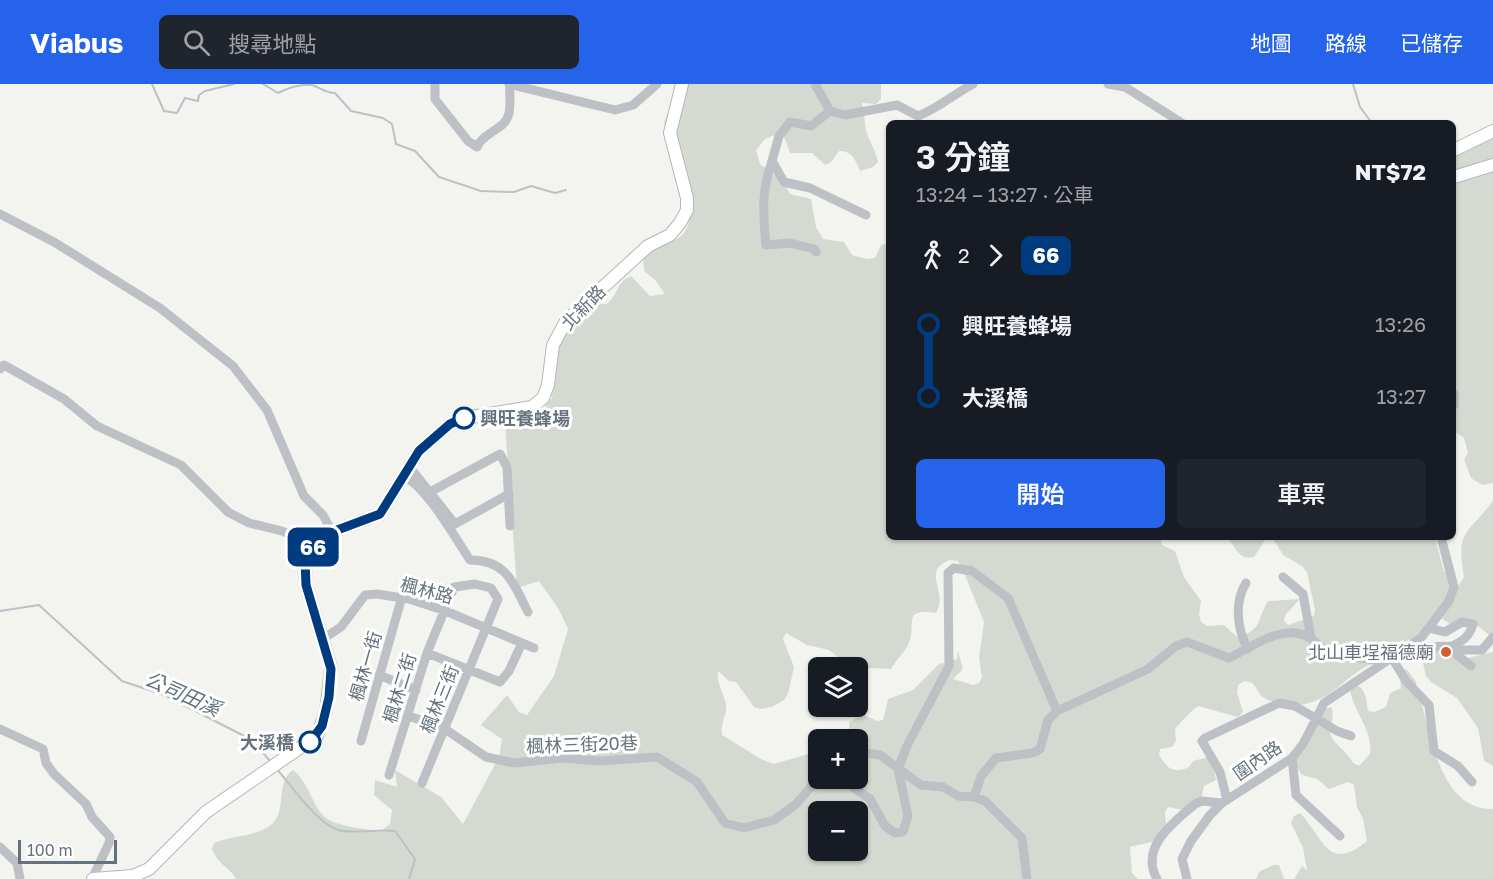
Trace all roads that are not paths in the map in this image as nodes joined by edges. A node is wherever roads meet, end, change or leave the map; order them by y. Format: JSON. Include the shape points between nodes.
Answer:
{"nodes":[{"id":1,"x":435,"y":84,"type":"edge"},
{"id":2,"x":510,"y":84,"type":"edge"},
{"id":3,"x":640,"y":84,"type":"edge"},
{"id":4,"x":657,"y":84,"type":"edge"},
{"id":5,"x":682,"y":84,"type":"edge"},
{"id":6,"x":815,"y":84,"type":"edge"},
{"id":7,"x":973,"y":84,"type":"edge"},
{"id":8,"x":1108,"y":84,"type":"edge"},
{"id":9,"x":646,"y":94,"type":"junction"},
{"id":10,"x":830,"y":111,"type":"junction"},
{"id":11,"x":1177,"y":120,"type":"edge"},
{"id":12,"x":1493,"y":130,"type":"edge"},
{"id":13,"x":1456,"y":149,"type":"edge"},
{"id":14,"x":772,"y":161,"type":"junction"},
{"id":15,"x":1493,"y":165,"type":"edge"},
{"id":16,"x":1456,"y":176,"type":"edge"},
{"id":17,"x":0,"y":214,"type":"edge"},
{"id":18,"x":866,"y":215,"type":"dead end"},
{"id":19,"x":816,"y":252,"type":"dead end"},
{"id":20,"x":1,"y":365,"type":"edge"},
{"id":21,"x":404,"y":471,"type":"junction"},
{"id":22,"x":430,"y":492,"type":"junction"},
{"id":23,"x":509,"y":494,"type":"junction"},
{"id":24,"x":510,"y":526,"type":"dead end"},
{"id":25,"x":332,"y":532,"type":"junction"},
{"id":26,"x":1442,"y":540,"type":"edge"},
{"id":27,"x":314,"y":546,"type":"junction"},
{"id":28,"x":1283,"y":577,"type":"dead end"},
{"id":29,"x":1246,"y":583,"type":"dead end"},
{"id":30,"x":401,"y":600,"type":"junction"},
{"id":31,"x":444,"y":610,"type":"junction"},
{"id":32,"x":528,"y":612,"type":"dead end"},
{"id":33,"x":487,"y":627,"type":"junction"},
{"id":34,"x":1429,"y":628,"type":"junction"},
{"id":35,"x":1493,"y":637,"type":"edge"},
{"id":36,"x":324,"y":638,"type":"junction"},
{"id":37,"x":1311,"y":638,"type":"junction"},
{"id":38,"x":522,"y":643,"type":"junction"},
{"id":39,"x":1412,"y":644,"type":"junction"},
{"id":40,"x":1452,"y":646,"type":"junction"},
{"id":41,"x":534,"y":648,"type":"dead end"},
{"id":42,"x":1248,"y":649,"type":"junction"},
{"id":43,"x":427,"y":653,"type":"junction"},
{"id":44,"x":1388,"y":660,"type":"junction"},
{"id":45,"x":1471,"y":666,"type":"dead end"},
{"id":46,"x":470,"y":668,"type":"junction"},
{"id":47,"x":379,"y":675,"type":"junction"},
{"id":48,"x":416,"y":690,"type":"junction"},
{"id":49,"x":1057,"y":711,"type":"junction"},
{"id":50,"x":409,"y":716,"type":"junction"},
{"id":51,"x":1317,"y":717,"type":"junction"},
{"id":52,"x":0,"y":729,"type":"edge"},
{"id":53,"x":445,"y":729,"type":"junction"},
{"id":54,"x":1351,"y":736,"type":"dead end"},
{"id":55,"x":361,"y":741,"type":"dead end"},
{"id":56,"x":868,"y":753,"type":"edge"},
{"id":57,"x":1292,"y":758,"type":"junction"},
{"id":58,"x":898,"y":769,"type":"junction"},
{"id":59,"x":389,"y":776,"type":"dead end"},
{"id":60,"x":1472,"y":782,"type":"dead end"},
{"id":61,"x":422,"y":783,"type":"dead end"},
{"id":62,"x":809,"y":789,"type":"edge"},
{"id":63,"x":856,"y":789,"type":"edge"},
{"id":64,"x":974,"y":797,"type":"junction"},
{"id":65,"x":1225,"y":801,"type":"junction"},
{"id":66,"x":1340,"y":836,"type":"dead end"},
{"id":67,"x":0,"y":847,"type":"edge"},
{"id":68,"x":121,"y":878,"type":"edge"},
{"id":69,"x":20,"y":879,"type":"edge"},
{"id":70,"x":92,"y":879,"type":"edge"},
{"id":71,"x":1027,"y":879,"type":"edge"},
{"id":72,"x":1157,"y":879,"type":"edge"},
{"id":73,"x":1187,"y":879,"type":"edge"}],
"edges":[{"from":1,"to":2,"type":"street","via":[[435,99],[477,147],[480,140],[505,123]]},
{"from":2,"to":9,"type":"street","via":[[615,110],[633,105]]},
{"from":3,"to":9,"type":"street"},
{"from":4,"to":9,"type":"street"},
{"from":5,"to":21,"type":"main road","name":"北新路","via":[[670,133],[687,198],[681,223],[670,235],[648,246],[566,321],[553,345],[543,398],[532,407],[450,424],[419,451]]},
{"from":6,"to":10,"type":"street"},
{"from":7,"to":10,"type":"street","via":[[936,110],[918,116],[897,105],[845,115]]},
{"from":8,"to":11,"type":"street","via":[[1125,87]]},
{"from":10,"to":14,"type":"street","via":[[811,126],[790,123],[779,136]]},
{"from":12,"to":13,"type":"main road"},
{"from":14,"to":18,"type":"street","via":[[784,182],[810,188]]},
{"from":14,"to":19,"type":"street","via":[[763,192],[766,245],[790,243]]},
{"from":15,"to":16,"type":"main road"},
{"from":17,"to":25,"type":"street","via":[[54,242],[160,308],[233,366],[267,410],[304,496],[323,515]]},
{"from":20,"to":27,"type":"street","via":[[64,399],[97,426],[181,465],[228,512]]},
{"from":21,"to":22,"type":"street"},
{"from":21,"to":25,"type":"main road","name":"北新路","via":[[393,497],[380,514]]},
{"from":21,"to":32,"type":"street","via":[[470,560],[484,560],[510,577]]},
{"from":22,"to":23,"type":"street","via":[[455,524]]},
{"from":22,"to":23,"type":"street","via":[[500,454],[507,467]]},
{"from":23,"to":24,"type":"street"},
{"from":25,"to":27,"type":"main road","name":"北新路"},
{"from":26,"to":34,"type":"street","name":"圍內路","via":[[1454,587],[1449,601]]},
{"from":27,"to":36,"type":"main road","via":[[305,560],[306,585]]},
{"from":28,"to":37,"type":"street","via":[[1303,594]]},
{"from":29,"to":42,"type":"street","via":[[1240,602],[1240,634]]},
{"from":30,"to":31,"type":"street","name":"楓林路"},
{"from":30,"to":36,"type":"street","name":"楓林路","via":[[365,595],[341,627]]},
{"from":30,"to":47,"type":"street","name":"楓林一街"},
{"from":31,"to":33,"type":"street","name":"楓林路"},
{"from":31,"to":33,"type":"street","name":"楓林二街","via":[[454,587],[475,584],[490,588],[498,599]]},
{"from":31,"to":43,"type":"street","name":"楓林二街"},
{"from":33,"to":38,"type":"street","name":"楓林路"},
{"from":33,"to":46,"type":"street","name":"楓林三街"},
{"from":34,"to":39,"type":"street","name":"圍內路"},
{"from":34,"to":40,"type":"street","via":[[1445,632],[1462,622],[1473,624],[1463,641]]},
{"from":35,"to":40,"type":"street","via":[[1482,650]]},
{"from":36,"to":68,"type":"main road","via":[[331,676],[322,726],[310,742],[206,812],[149,868]]},
{"from":37,"to":42,"type":"street","via":[[1285,631]]},
{"from":37,"to":44,"type":"street","via":[[1322,651]]},
{"from":38,"to":41,"type":"street","name":"楓林路"},
{"from":38,"to":46,"type":"street","via":[[500,681]]},
{"from":39,"to":40,"type":"street"},
{"from":39,"to":44,"type":"street","name":"圍內路"},
{"from":40,"to":45,"type":"street","via":[[1456,655]]},
{"from":42,"to":49,"type":"street","via":[[1229,658],[1187,642],[1148,669]]},
{"from":43,"to":46,"type":"street"},
{"from":43,"to":48,"type":"street","name":"楓林二街"},
{"from":44,"to":51,"type":"street","name":"圍內路","via":[[1329,698]]},
{"from":44,"to":60,"type":"street","via":[[1429,705],[1434,751],[1458,766]]},
{"from":46,"to":53,"type":"street","name":"楓林三街"},
{"from":47,"to":48,"type":"street"},
{"from":47,"to":55,"type":"street","name":"楓林一街"},
{"from":48,"to":50,"type":"street","name":"楓林二街"},
{"from":49,"to":58,"type":"street","via":[[1008,598],[972,571],[954,568],[948,573],[949,666]]},
{"from":49,"to":64,"type":"street","via":[[1048,720],[1040,749],[996,758],[981,776]]},
{"from":50,"to":53,"type":"street","name":"楓林三街20巷"},
{"from":50,"to":59,"type":"street","name":"楓林二街"},
{"from":51,"to":54,"type":"street"},
{"from":51,"to":57,"type":"street","name":"圍內路"},
{"from":51,"to":65,"type":"street","via":[[1279,703],[1205,738],[1202,741],[1220,772]]},
{"from":52,"to":70,"type":"street","via":[[42,749],[54,774],[86,804],[110,837]]},
{"from":53,"to":61,"type":"street","name":"楓林三街"},
{"from":53,"to":62,"type":"street","name":"楓林三街20巷","via":[[486,757],[513,763],[563,758],[657,758],[697,782],[724,823],[744,828],[774,820]]},
{"from":56,"to":58,"type":"street","via":[[880,755]]},
{"from":57,"to":65,"type":"street","name":"圍內路"},
{"from":57,"to":66,"type":"street","via":[[1296,795]]},
{"from":58,"to":63,"type":"street","via":[[908,816],[903,832],[895,833],[885,826],[870,799]]},
{"from":58,"to":64,"type":"street","via":[[921,785]]},
{"from":64,"to":71,"type":"street","via":[[998,812],[1022,838]]},
{"from":65,"to":72,"type":"street","via":[[1195,804],[1155,843],[1152,856]]},
{"from":65,"to":73,"type":"street","name":"圍內路","via":[[1210,815],[1186,850],[1182,859]]},
{"from":67,"to":69,"type":"street","via":[[17,863]]},
{"from":68,"to":70,"type":"main road"}]}
